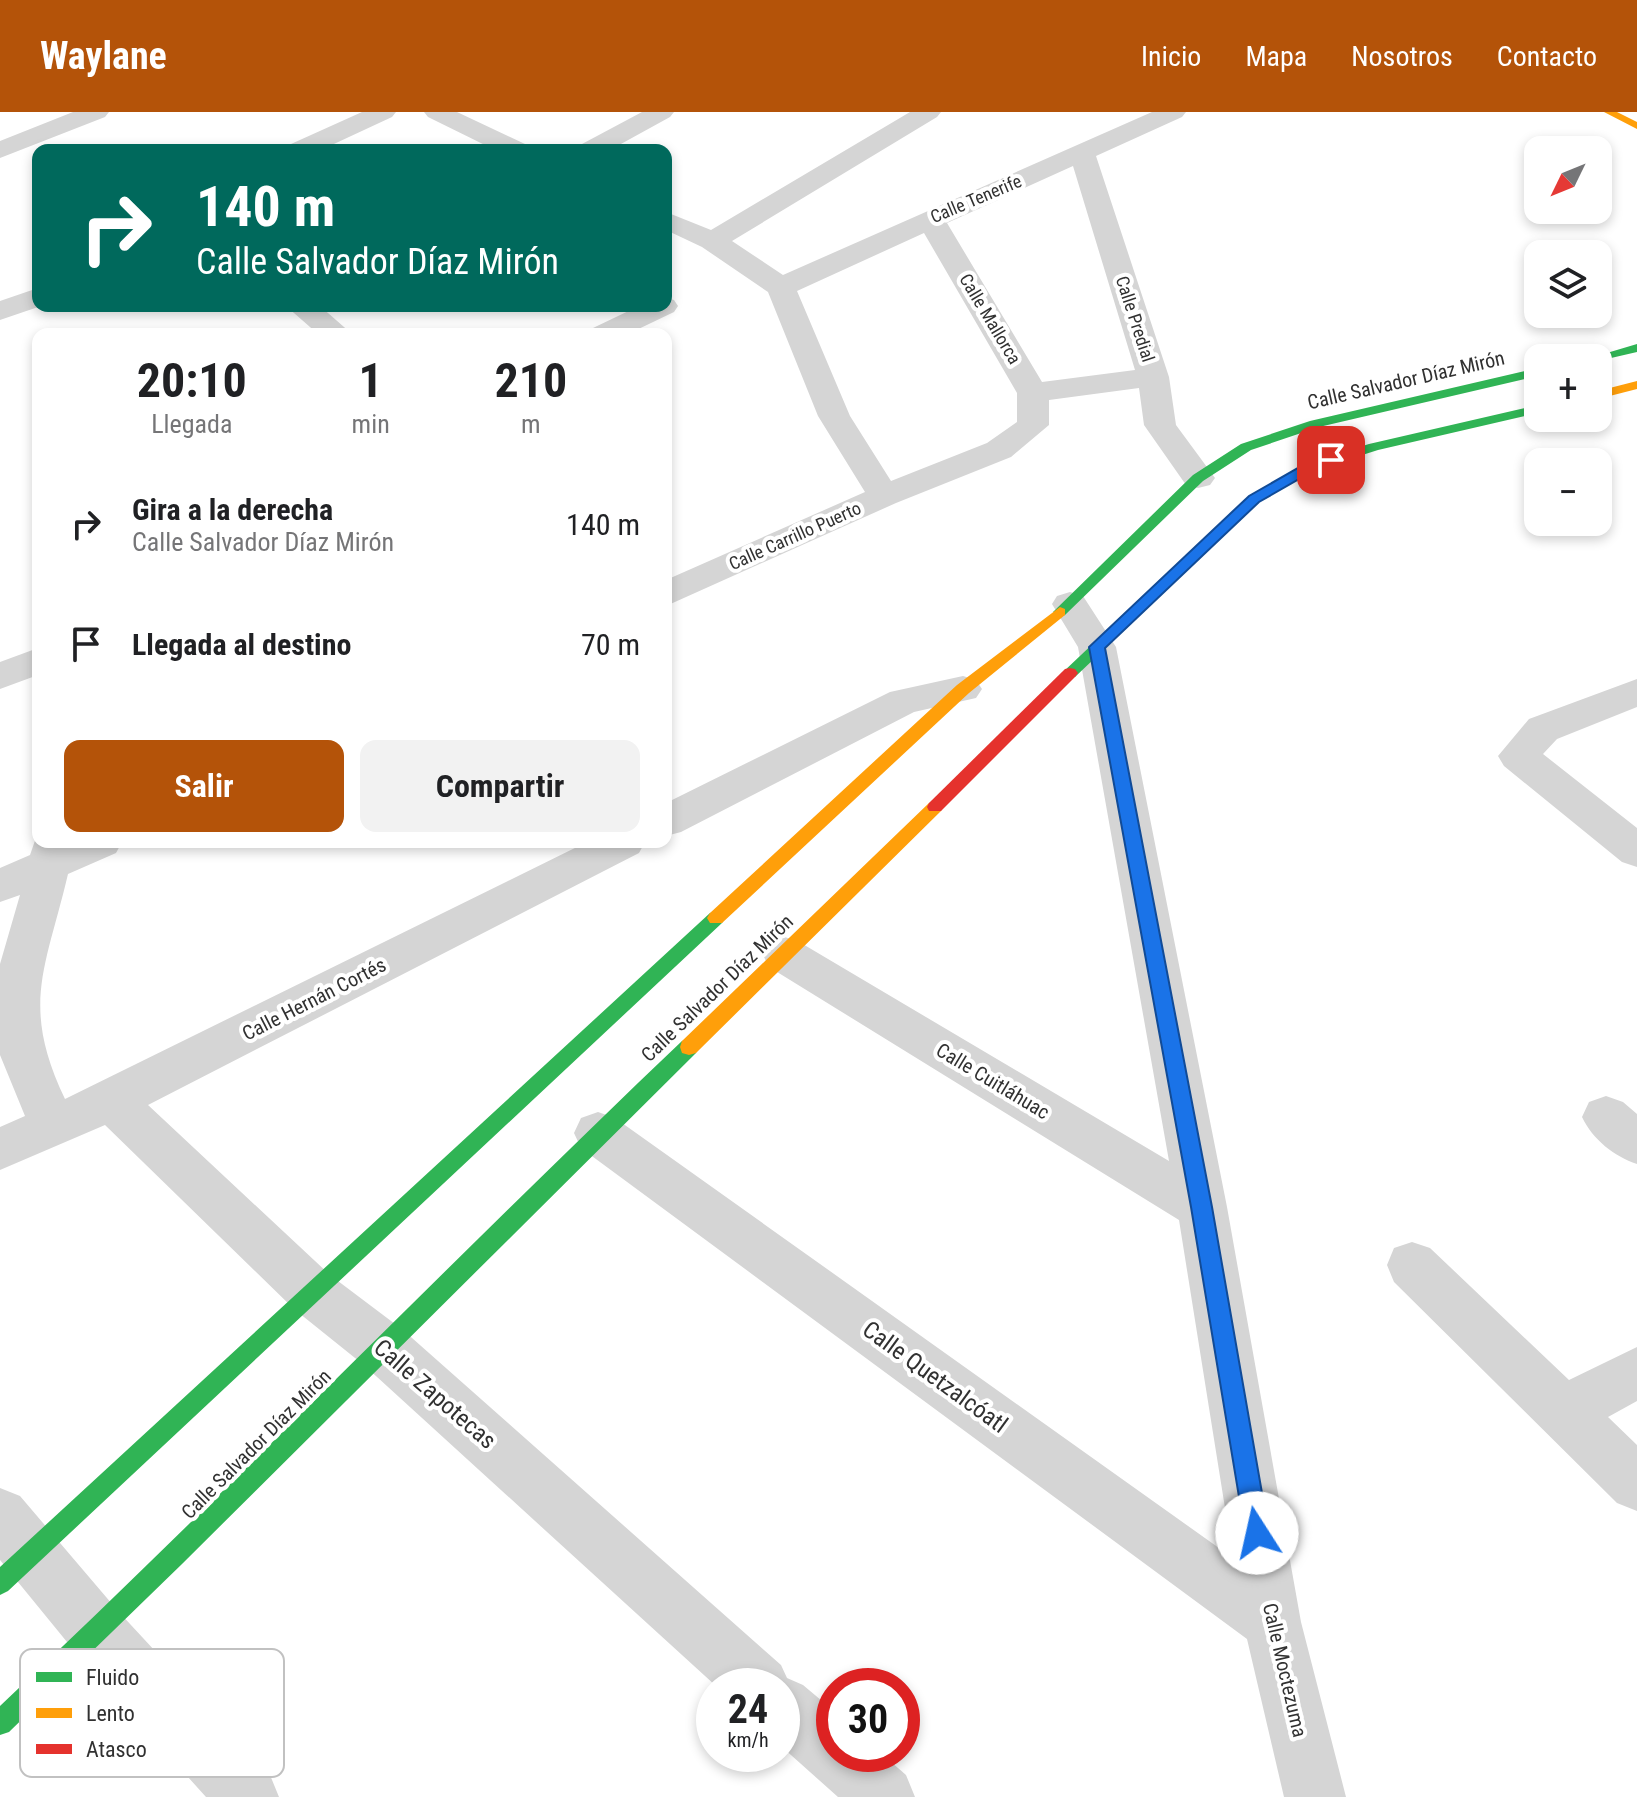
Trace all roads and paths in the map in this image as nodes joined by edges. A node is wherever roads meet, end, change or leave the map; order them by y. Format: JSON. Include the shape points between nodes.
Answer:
{"nodes":[{"id":1,"x":22,"y":112,"type":"edge"},
{"id":2,"x":96,"y":112,"type":"edge"},
{"id":3,"x":383,"y":112,"type":"edge"},
{"id":4,"x":437,"y":112,"type":"edge"},
{"id":5,"x":661,"y":112,"type":"edge"},
{"id":6,"x":928,"y":112,"type":"edge"},
{"id":7,"x":1173,"y":112,"type":"edge"},
{"id":8,"x":1609,"y":112,"type":"edge"},
{"id":9,"x":1637,"y":126,"type":"edge"},
{"id":10,"x":50,"y":129,"type":"junction"},
{"id":11,"x":71,"y":144,"type":"edge"},
{"id":12,"x":313,"y":144,"type":"edge"},
{"id":13,"x":504,"y":144,"type":"edge"},
{"id":14,"x":602,"y":144,"type":"edge"},
{"id":15,"x":0,"y":150,"type":"edge"},
{"id":16,"x":1082,"y":153,"type":"junction"},
{"id":17,"x":930,"y":219,"type":"junction"},
{"id":18,"x":672,"y":223,"type":"edge"},
{"id":19,"x":712,"y":241,"type":"junction"},
{"id":20,"x":781,"y":287,"type":"junction"},
{"id":21,"x":32,"y":299,"type":"edge"},
{"id":22,"x":0,"y":311,"type":"edge"},
{"id":23,"x":309,"y":312,"type":"edge"},
{"id":24,"x":651,"y":312,"type":"edge"},
{"id":25,"x":329,"y":328,"type":"edge"},
{"id":26,"x":617,"y":328,"type":"edge"},
{"id":27,"x":1637,"y":348,"type":"edge"},
{"id":28,"x":1612,"y":354,"type":"edge"},
{"id":29,"x":1524,"y":375,"type":"edge"},
{"id":30,"x":1153,"y":377,"type":"junction"},
{"id":31,"x":1637,"y":385,"type":"edge"},
{"id":32,"x":1612,"y":391,"type":"edge"},
{"id":33,"x":1446,"y":393,"type":"junction"},
{"id":34,"x":1033,"y":409,"type":"junction"},
{"id":35,"x":1524,"y":412,"type":"edge"},
{"id":36,"x":1479,"y":422,"type":"junction"},
{"id":37,"x":1198,"y":478,"type":"junction"},
{"id":38,"x":884,"y":496,"type":"junction"},
{"id":39,"x":672,"y":588,"type":"edge"},
{"id":40,"x":1070,"y":604,"type":"junction"},
{"id":41,"x":1097,"y":647,"type":"junction"},
{"id":42,"x":32,"y":663,"type":"edge"},
{"id":43,"x":0,"y":676,"type":"edge"},
{"id":44,"x":963,"y":689,"type":"junction"},
{"id":45,"x":1637,"y":692,"type":"edge"},
{"id":46,"x":672,"y":818,"type":"edge"},
{"id":47,"x":74,"y":848,"type":"edge"},
{"id":48,"x":612,"y":848,"type":"edge"},
{"id":49,"x":1637,"y":851,"type":"edge"},
{"id":50,"x":52,"y":853,"type":"edge"},
{"id":51,"x":0,"y":886,"type":"edge"},
{"id":52,"x":785,"y":955,"type":"junction"},
{"id":53,"x":111,"y":1101,"type":"junction"},
{"id":54,"x":53,"y":1126,"type":"junction"},
{"id":55,"x":598,"y":1133,"type":"junction"},
{"id":56,"x":0,"y":1149,"type":"edge"},
{"id":57,"x":1202,"y":1207,"type":"junction"},
{"id":58,"x":1412,"y":1265,"type":"dead end"},
{"id":59,"x":312,"y":1292,"type":"junction"},
{"id":60,"x":384,"y":1348,"type":"junction"},
{"id":61,"x":1637,"y":1373,"type":"edge"},
{"id":62,"x":1562,"y":1413,"type":"junction"},
{"id":63,"x":1637,"y":1483,"type":"edge"},
{"id":64,"x":10,"y":1550,"type":"edge"},
{"id":65,"x":1272,"y":1622,"type":"junction"},
{"id":66,"x":97,"y":1632,"type":"junction"},
{"id":67,"x":79,"y":1649,"type":"edge"},
{"id":68,"x":113,"y":1649,"type":"edge"},
{"id":69,"x":740,"y":1668,"type":"edge"},
{"id":70,"x":20,"y":1704,"type":"edge"},
{"id":71,"x":800,"y":1722,"type":"edge"},
{"id":72,"x":0,"y":1723,"type":"edge"},
{"id":73,"x":816,"y":1736,"type":"edge"},
{"id":74,"x":856,"y":1772,"type":"edge"},
{"id":75,"x":230,"y":1777,"type":"edge"},
{"id":76,"x":248,"y":1797,"type":"edge"},
{"id":77,"x":884,"y":1797,"type":"edge"},
{"id":78,"x":1315,"y":1797,"type":"edge"}],
"edges":[{"from":1,"to":10,"type":"street"},
{"from":2,"to":10,"type":"street"},
{"from":3,"to":12,"type":"street"},
{"from":4,"to":13,"type":"street"},
{"from":5,"to":14,"type":"street"},
{"from":6,"to":19,"type":"street"},
{"from":7,"to":16,"type":"street","name":"Calle Tenerife"},
{"from":8,"to":9,"type":"street"},
{"from":10,"to":11,"type":"street"},
{"from":10,"to":15,"type":"street"},
{"from":16,"to":17,"type":"street","name":"Calle Tenerife"},
{"from":16,"to":30,"type":"street","name":"Calle Predial"},
{"from":17,"to":20,"type":"street","name":"Calle Tenerife"},
{"from":17,"to":34,"type":"street","name":"Calle Mallorca"},
{"from":18,"to":19,"type":"street"},
{"from":19,"to":20,"type":"street"},
{"from":20,"to":38,"type":"street","name":"Calle Carrillo Puerto","via":[[834,416]]},
{"from":21,"to":22,"type":"street"},
{"from":23,"to":25,"type":"street"},
{"from":24,"to":26,"type":"street"},
{"from":27,"to":28,"type":"street"},
{"from":29,"to":33,"type":"street","name":"Calle Salvador Díaz Mirón"},
{"from":30,"to":34,"type":"street"},
{"from":30,"to":37,"type":"street","name":"Calle Predial","via":[[1160,425]]},
{"from":31,"to":32,"type":"street"},
{"from":33,"to":36,"type":"street"},
{"from":33,"to":37,"type":"street","name":"Calle Salvador Díaz Mirón","via":[[1259,442]]},
{"from":34,"to":38,"type":"street","via":[[999,450]]},
{"from":35,"to":36,"type":"street","name":"Calle Salvador Díaz Mirón"},
{"from":36,"to":41,"type":"street","name":"Calle Salvador Díaz Mirón","via":[[1310,467],[1254,499]]},
{"from":37,"to":40,"type":"street","name":"Calle Salvador Díaz Mirón"},
{"from":38,"to":39,"type":"street","name":"Calle Carrillo Puerto"},
{"from":40,"to":41,"type":"street","name":"Calle Moctezuma"},
{"from":40,"to":44,"type":"street","name":"Calle Salvador Díaz Mirón"},
{"from":41,"to":52,"type":"street","name":"Calle Salvador Díaz Mirón"},
{"from":41,"to":57,"type":"street","name":"Calle Moctezuma"},
{"from":42,"to":43,"type":"street"},
{"from":44,"to":46,"type":"street","via":[[904,701]]},
{"from":44,"to":59,"type":"street","name":"Calle Salvador Díaz Mirón"},
{"from":45,"to":49,"type":"street","via":[[1543,729],[1518,756]]},
{"from":47,"to":50,"type":"street"},
{"from":48,"to":53,"type":"street","name":"Calle Hernán Cortés"},
{"from":50,"to":51,"type":"street"},
{"from":50,"to":54,"type":"street","via":[[17,989],[19,1040]]},
{"from":52,"to":55,"type":"street","name":"Calle Salvador Díaz Mirón"},
{"from":52,"to":57,"type":"street","name":"Calle Cuitláhuac"},
{"from":53,"to":54,"type":"street","name":"Calle Hernán Cortés"},
{"from":53,"to":59,"type":"street","name":"Calle Zapotecas"},
{"from":54,"to":56,"type":"street","name":"Calle Hernán Cortés"},
{"from":55,"to":60,"type":"street","name":"Calle Salvador Díaz Mirón"},
{"from":55,"to":65,"type":"street","name":"Calle Quetzalcóatl"},
{"from":57,"to":65,"type":"street","name":"Calle Moctezuma"},
{"from":58,"to":62,"type":"street"},
{"from":59,"to":60,"type":"street","name":"Calle Zapotecas"},
{"from":59,"to":64,"type":"street","name":"Calle Salvador Díaz Mirón"},
{"from":60,"to":66,"type":"street","name":"Calle Salvador Díaz Mirón"},
{"from":60,"to":69,"type":"street","name":"Calle Zapotecas"},
{"from":61,"to":62,"type":"street"},
{"from":62,"to":63,"type":"street"},
{"from":64,"to":66,"type":"street"},
{"from":65,"to":78,"type":"street","name":"Calle Moctezuma"},
{"from":66,"to":67,"type":"street","name":"Calle Salvador Díaz Mirón"},
{"from":66,"to":68,"type":"street"},
{"from":70,"to":72,"type":"street","name":"Calle Salvador Díaz Mirón"},
{"from":71,"to":73,"type":"street"},
{"from":74,"to":77,"type":"street"},
{"from":75,"to":76,"type":"street"}]}
